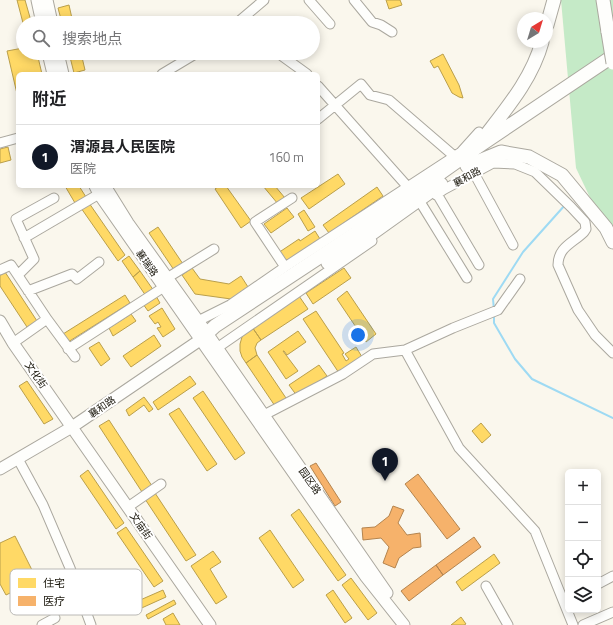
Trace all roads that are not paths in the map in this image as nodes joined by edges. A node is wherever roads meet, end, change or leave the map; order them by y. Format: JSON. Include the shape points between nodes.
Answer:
{"nodes":[{"id":1,"x":37,"y":0,"type":"edge"},
{"id":2,"x":47,"y":0,"type":"edge"},
{"id":3,"x":264,"y":0,"type":"edge"},
{"id":4,"x":309,"y":0,"type":"edge"},
{"id":5,"x":354,"y":0,"type":"edge"},
{"id":6,"x":554,"y":0,"type":"edge"},
{"id":7,"x":604,"y":0,"type":"edge"},
{"id":8,"x":551,"y":12,"type":"edge"},
{"id":9,"x":40,"y":16,"type":"edge"},
{"id":10,"x":50,"y":16,"type":"edge"},
{"id":11,"x":245,"y":16,"type":"edge"},
{"id":12,"x":330,"y":24,"type":"dead end"},
{"id":13,"x":392,"y":32,"type":"dead end"},
{"id":14,"x":540,"y":48,"type":"edge"},
{"id":15,"x":613,"y":56,"type":"edge"},
{"id":16,"x":50,"y":60,"type":"edge"},
{"id":17,"x":60,"y":60,"type":"edge"},
{"id":18,"x":185,"y":60,"type":"edge"},
{"id":19,"x":288,"y":60,"type":"edge"},
{"id":20,"x":613,"y":63,"type":"edge"},
{"id":21,"x":53,"y":72,"type":"edge"},
{"id":22,"x":63,"y":72,"type":"edge"},
{"id":23,"x":165,"y":72,"type":"edge"},
{"id":24,"x":305,"y":72,"type":"edge"},
{"id":25,"x":320,"y":88,"type":"edge"},
{"id":26,"x":334,"y":105,"type":"junction"},
{"id":27,"x":320,"y":117,"type":"edge"},
{"id":28,"x":479,"y":132,"type":"dead end"},
{"id":29,"x":16,"y":139,"type":"edge"},
{"id":30,"x":0,"y":143,"type":"edge"},
{"id":31,"x":476,"y":148,"type":"junction"},
{"id":32,"x":454,"y":156,"type":"junction"},
{"id":33,"x":470,"y":170,"type":"junction"},
{"id":34,"x":407,"y":186,"type":"junction"},
{"id":35,"x":99,"y":189,"type":"edge"},
{"id":36,"x":437,"y":194,"type":"junction"},
{"id":37,"x":54,"y":198,"type":"dead end"},
{"id":38,"x":292,"y":198,"type":"dead end"},
{"id":39,"x":422,"y":205,"type":"junction"},
{"id":40,"x":24,"y":238,"type":"junction"},
{"id":41,"x":613,"y":242,"type":"edge"},
{"id":42,"x":513,"y":245,"type":"dead end"},
{"id":43,"x":214,"y":249,"type":"dead end"},
{"id":44,"x":99,"y":262,"type":"dead end"},
{"id":45,"x":479,"y":265,"type":"dead end"},
{"id":46,"x":285,"y":267,"type":"junction"},
{"id":47,"x":0,"y":270,"type":"edge"},
{"id":48,"x":18,"y":276,"type":"junction"},
{"id":49,"x":467,"y":278,"type":"dead end"},
{"id":50,"x":520,"y":280,"type":"dead end"},
{"id":51,"x":166,"y":282,"type":"junction"},
{"id":52,"x":28,"y":291,"type":"junction"},
{"id":53,"x":47,"y":318,"type":"junction"},
{"id":54,"x":0,"y":321,"type":"edge"},
{"id":55,"x":198,"y":321,"type":"junction"},
{"id":56,"x":205,"y":338,"type":"junction"},
{"id":57,"x":13,"y":343,"type":"junction"},
{"id":58,"x":217,"y":348,"type":"junction"},
{"id":59,"x":68,"y":349,"type":"junction"},
{"id":60,"x":405,"y":350,"type":"junction"},
{"id":61,"x":613,"y":353,"type":"edge"},
{"id":62,"x":75,"y":358,"type":"dead end"},
{"id":63,"x":264,"y":415,"type":"junction"},
{"id":64,"x":72,"y":427,"type":"junction"},
{"id":65,"x":18,"y":459,"type":"junction"},
{"id":66,"x":0,"y":469,"type":"edge"},
{"id":67,"x":161,"y":484,"type":"dead end"},
{"id":68,"x":128,"y":507,"type":"junction"},
{"id":69,"x":70,"y":569,"type":"edge"},
{"id":70,"x":613,"y":576,"type":"edge"},
{"id":71,"x":601,"y":582,"type":"edge"},
{"id":72,"x":486,"y":586,"type":"dead end"},
{"id":73,"x":565,"y":598,"type":"edge"},
{"id":74,"x":613,"y":612,"type":"edge"},
{"id":75,"x":570,"y":613,"type":"edge"},
{"id":76,"x":87,"y":615,"type":"edge"},
{"id":77,"x":55,"y":618,"type":"dead end"},
{"id":78,"x":42,"y":625,"type":"edge"},
{"id":79,"x":91,"y":625,"type":"edge"},
{"id":80,"x":209,"y":625,"type":"edge"},
{"id":81,"x":404,"y":625,"type":"edge"},
{"id":82,"x":413,"y":625,"type":"edge"},
{"id":83,"x":508,"y":625,"type":"edge"},
{"id":84,"x":573,"y":625,"type":"edge"},
{"id":85,"x":583,"y":625,"type":"edge"}],
"edges":[{"from":1,"to":9,"type":"main road"},
{"from":2,"to":10,"type":"main road"},
{"from":3,"to":11,"type":"street"},
{"from":4,"to":12,"type":"street"},
{"from":5,"to":13,"type":"street","via":[[372,22]]},
{"from":6,"to":8,"type":"highway"},
{"from":7,"to":20,"type":"highway","bridge":true},
{"from":14,"to":31,"type":"highway","via":[[516,96]]},
{"from":15,"to":31,"type":"highway"},
{"from":16,"to":21,"type":"main road"},
{"from":17,"to":22,"type":"main road"},
{"from":18,"to":23,"type":"street"},
{"from":19,"to":24,"type":"street"},
{"from":20,"to":33,"type":"highway"},
{"from":25,"to":26,"type":"street"},
{"from":26,"to":27,"type":"street"},
{"from":26,"to":32,"type":"street","via":[[361,84],[370,96],[390,100]]},
{"from":26,"to":34,"type":"street"},
{"from":28,"to":32,"type":"street"},
{"from":29,"to":30,"type":"street"},
{"from":31,"to":56,"type":"highway","via":[[353,235],[215,326]]},
{"from":32,"to":34,"type":"street"},
{"from":33,"to":36,"type":"street","name":"襄和路"},
{"from":33,"to":41,"type":"highway","via":[[501,152],[529,156],[562,175],[606,228]]},
{"from":33,"to":42,"type":"street"},
{"from":33,"to":56,"type":"highway"},
{"from":33,"to":61,"type":"street","name":"襄和路","via":[[493,163],[514,164],[535,172],[585,222],[584,232],[563,248],[558,265],[578,310],[595,335]]},
{"from":34,"to":46,"type":"street"},
{"from":35,"to":40,"type":"street"},
{"from":35,"to":51,"type":"main road","name":"襄瑞路","via":[[128,223]]},
{"from":36,"to":39,"type":"street","name":"襄和路"},
{"from":36,"to":45,"type":"street"},
{"from":37,"to":40,"type":"street","via":[[16,220]]},
{"from":38,"to":46,"type":"street","via":[[255,222]]},
{"from":39,"to":49,"type":"street"},
{"from":39,"to":58,"type":"street","name":"襄和路"},
{"from":40,"to":48,"type":"street","via":[[34,259]]},
{"from":43,"to":51,"type":"street"},
{"from":44,"to":52,"type":"street","via":[[76,279],[72,274]]},
{"from":46,"to":55,"type":"street","via":[[230,305]]},
{"from":47,"to":48,"type":"street","via":[[11,265]]},
{"from":48,"to":52,"type":"street"},
{"from":50,"to":60,"type":"street","via":[[494,311]]},
{"from":51,"to":55,"type":"main road","name":"襄瑞路"},
{"from":51,"to":56,"type":"main road","name":"襄瑞路"},
{"from":51,"to":59,"type":"street"},
{"from":52,"to":53,"type":"street"},
{"from":53,"to":57,"type":"street"},
{"from":53,"to":59,"type":"street"},
{"from":54,"to":57,"type":"main road","name":"文化街"},
{"from":55,"to":56,"type":"main road","name":"襄瑞路"},
{"from":56,"to":58,"type":"main road","name":"园区路"},
{"from":56,"to":64,"type":"main road","name":"襄和路"},
{"from":56,"to":81,"type":"main road","name":"园区路","via":[[366,577]]},
{"from":57,"to":64,"type":"main road","name":"文化街"},
{"from":58,"to":63,"type":"main road","name":"园区路"},
{"from":59,"to":62,"type":"street"},
{"from":60,"to":63,"type":"street","via":[[373,354],[343,374]]},
{"from":60,"to":73,"type":"street","via":[[459,448],[535,531]]},
{"from":63,"to":82,"type":"main road","name":"园区路","via":[[386,592]]},
{"from":64,"to":65,"type":"main road","name":"襄和路"},
{"from":64,"to":68,"type":"main road","name":"文庙街"},
{"from":65,"to":66,"type":"main road","name":"襄和路"},
{"from":65,"to":69,"type":"street","via":[[46,512]]},
{"from":67,"to":68,"type":"street"},
{"from":68,"to":80,"type":"main road","name":"文庙街"},
{"from":70,"to":71,"type":"street"},
{"from":72,"to":83,"type":"street"},
{"from":74,"to":85,"type":"street"},
{"from":75,"to":84,"type":"street"},
{"from":76,"to":79,"type":"street"},
{"from":77,"to":78,"type":"street"}]}
